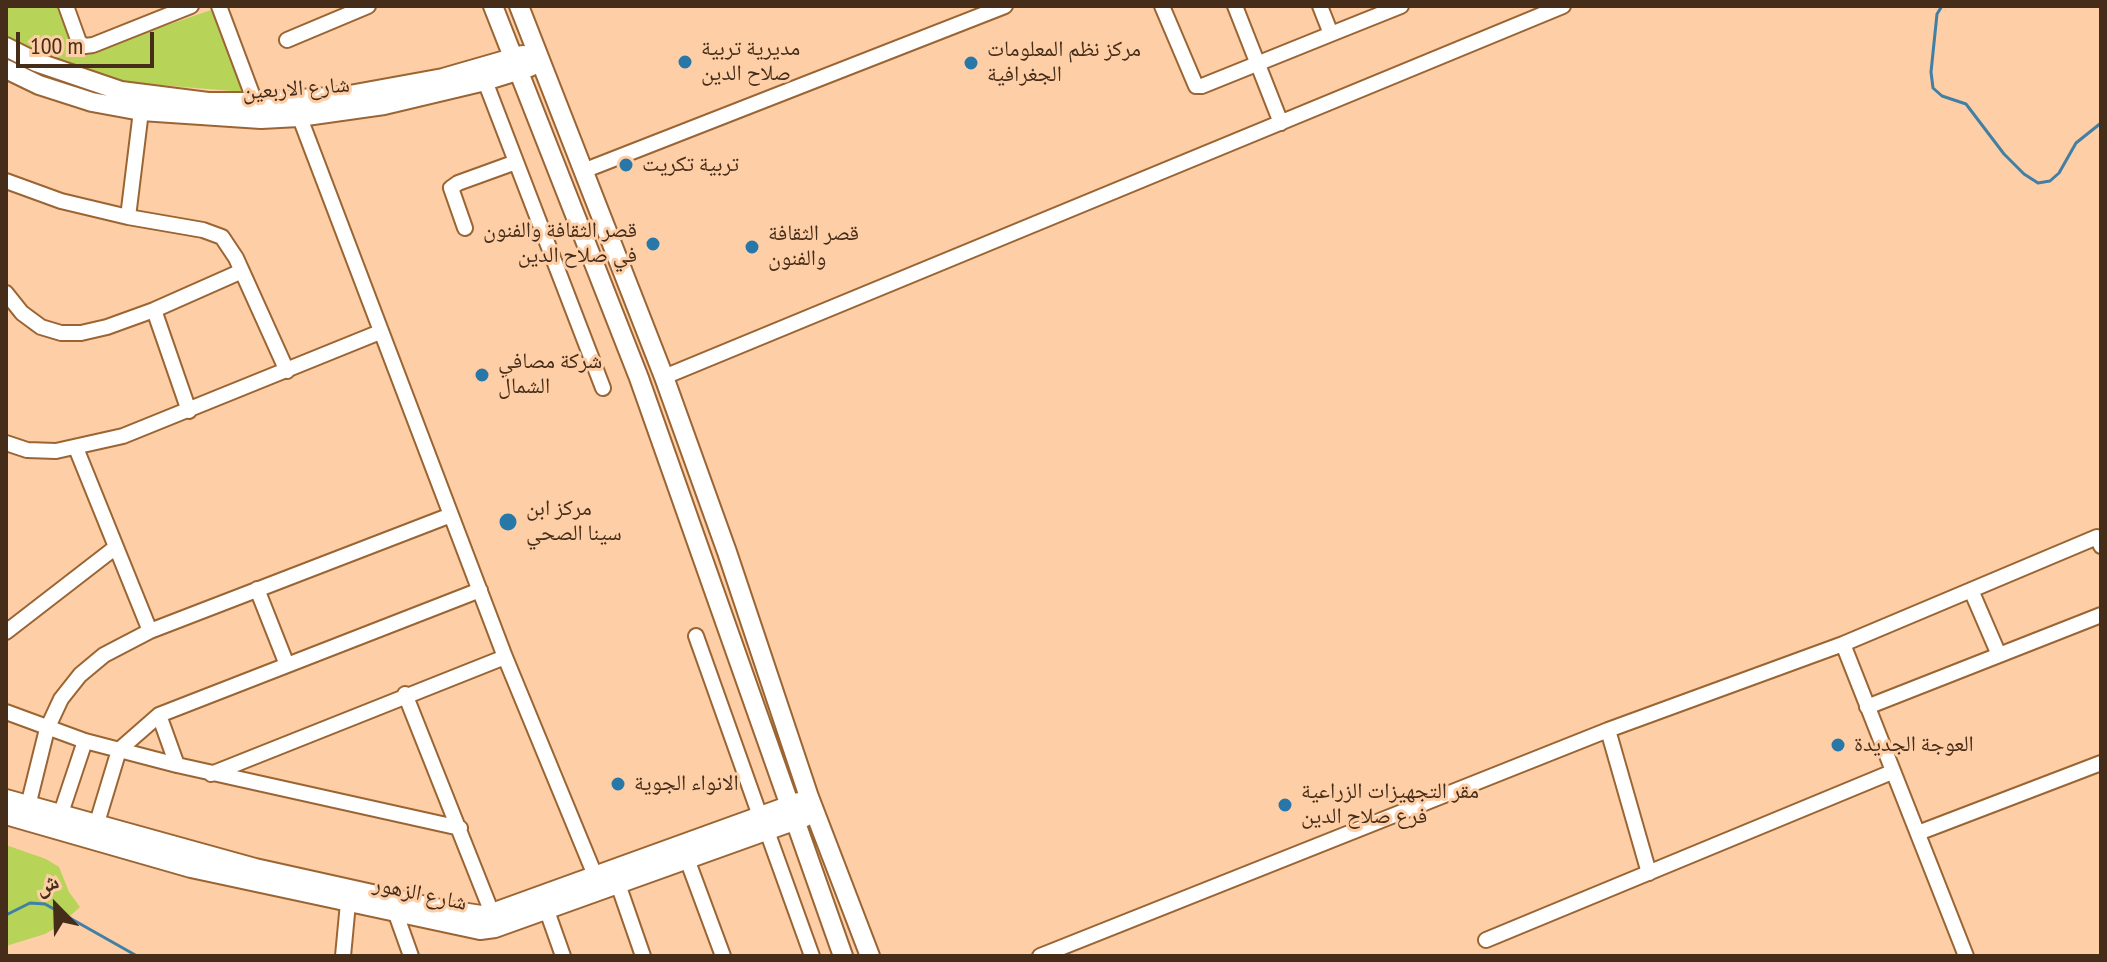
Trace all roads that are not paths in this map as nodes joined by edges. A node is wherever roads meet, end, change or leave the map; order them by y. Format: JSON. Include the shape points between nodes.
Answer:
{"nodes":[{"id":1,"x":66,"y":6,"type":"edge"},
{"id":2,"x":191,"y":6,"type":"edge"},
{"id":3,"x":219,"y":6,"type":"edge"},
{"id":4,"x":493,"y":6,"type":"edge"},
{"id":5,"x":519,"y":6,"type":"edge"},
{"id":6,"x":1005,"y":6,"type":"edge"},
{"id":7,"x":1162,"y":6,"type":"edge"},
{"id":8,"x":1235,"y":6,"type":"edge"},
{"id":9,"x":1320,"y":6,"type":"edge"},
{"id":10,"x":1401,"y":6,"type":"edge"},
{"id":11,"x":1563,"y":6,"type":"edge"},
{"id":12,"x":362,"y":7,"type":"edge"},
{"id":13,"x":1331,"y":34,"type":"junction"},
{"id":14,"x":287,"y":40,"type":"dead end"},
{"id":15,"x":6,"y":47,"type":"edge"},
{"id":16,"x":539,"y":56,"type":"junction"},
{"id":17,"x":1258,"y":64,"type":"junction"},
{"id":18,"x":516,"y":66,"type":"junction"},
{"id":19,"x":6,"y":69,"type":"edge"},
{"id":20,"x":485,"y":81,"type":"junction"},
{"id":21,"x":255,"y":102,"type":"junction"},
{"id":22,"x":296,"y":108,"type":"junction"},
{"id":23,"x":141,"y":111,"type":"junction"},
{"id":24,"x":1281,"y":123,"type":"junction"},
{"id":25,"x":516,"y":162,"type":"junction"},
{"id":26,"x":583,"y":171,"type":"junction"},
{"id":27,"x":6,"y":181,"type":"edge"},
{"id":28,"x":128,"y":217,"type":"junction"},
{"id":29,"x":465,"y":228,"type":"dead end"},
{"id":30,"x":242,"y":271,"type":"junction"},
{"id":31,"x":8,"y":299,"type":"edge"},
{"id":32,"x":154,"y":310,"type":"junction"},
{"id":33,"x":380,"y":332,"type":"junction"},
{"id":34,"x":287,"y":371,"type":"junction"},
{"id":35,"x":664,"y":377,"type":"junction"},
{"id":36,"x":603,"y":388,"type":"dead end"},
{"id":37,"x":189,"y":411,"type":"junction"},
{"id":38,"x":6,"y":443,"type":"edge"},
{"id":39,"x":76,"y":448,"type":"junction"},
{"id":40,"x":451,"y":515,"type":"junction"},
{"id":41,"x":2101,"y":546,"type":"edge"},
{"id":42,"x":116,"y":547,"type":"junction"},
{"id":43,"x":257,"y":589,"type":"junction"},
{"id":44,"x":480,"y":590,"type":"junction"},
{"id":45,"x":1971,"y":590,"type":"junction"},
{"id":46,"x":2101,"y":615,"type":"edge"},
{"id":47,"x":150,"y":631,"type":"junction"},
{"id":48,"x":6,"y":632,"type":"edge"},
{"id":49,"x":696,"y":636,"type":"dead end"},
{"id":50,"x":1843,"y":644,"type":"junction"},
{"id":51,"x":1999,"y":655,"type":"junction"},
{"id":52,"x":505,"y":657,"type":"junction"},
{"id":53,"x":287,"y":665,"type":"junction"},
{"id":54,"x":405,"y":694,"type":"junction"},
{"id":55,"x":1867,"y":707,"type":"junction"},
{"id":56,"x":6,"y":712,"type":"edge"},
{"id":57,"x":159,"y":715,"type":"junction"},
{"id":58,"x":47,"y":729,"type":"junction"},
{"id":59,"x":1608,"y":730,"type":"junction"},
{"id":60,"x":85,"y":741,"type":"junction"},
{"id":61,"x":119,"y":750,"type":"junction"},
{"id":62,"x":2101,"y":763,"type":"edge"},
{"id":63,"x":177,"y":765,"type":"junction"},
{"id":64,"x":1892,"y":772,"type":"junction"},
{"id":65,"x":211,"y":774,"type":"junction"},
{"id":66,"x":6,"y":799,"type":"edge"},
{"id":67,"x":812,"y":805,"type":"junction"},
{"id":68,"x":28,"y":806,"type":"junction"},
{"id":69,"x":792,"y":814,"type":"junction"},
{"id":70,"x":6,"y":815,"type":"edge"},
{"id":71,"x":58,"y":823,"type":"junction"},
{"id":72,"x":764,"y":824,"type":"junction"},
{"id":73,"x":96,"y":826,"type":"junction"},
{"id":74,"x":460,"y":828,"type":"junction"},
{"id":75,"x":1918,"y":833,"type":"junction"},
{"id":76,"x":687,"y":859,"type":"junction"},
{"id":77,"x":1649,"y":873,"type":"junction"},
{"id":78,"x":604,"y":883,"type":"junction"},
{"id":79,"x":348,"y":903,"type":"junction"},
{"id":80,"x":546,"y":908,"type":"junction"},
{"id":81,"x":492,"y":913,"type":"junction"},
{"id":82,"x":396,"y":914,"type":"junction"},
{"id":83,"x":1486,"y":940,"type":"dead end"},
{"id":84,"x":343,"y":956,"type":"edge"},
{"id":85,"x":411,"y":956,"type":"edge"},
{"id":86,"x":563,"y":956,"type":"edge"},
{"id":87,"x":643,"y":956,"type":"edge"},
{"id":88,"x":723,"y":956,"type":"edge"},
{"id":89,"x":812,"y":956,"type":"edge"},
{"id":90,"x":843,"y":956,"type":"edge"},
{"id":91,"x":870,"y":956,"type":"edge"},
{"id":92,"x":1040,"y":956,"type":"edge"},
{"id":93,"x":1966,"y":956,"type":"edge"}],
"edges":[{"from":1,"to":2,"type":"street","via":[[85,46]]},
{"from":3,"to":21,"type":"street"},
{"from":4,"to":18,"type":"main road"},
{"from":5,"to":16,"type":"main road"},
{"from":6,"to":26,"type":"street"},
{"from":7,"to":17,"type":"street","via":[[1196,86]]},
{"from":8,"to":17,"type":"street"},
{"from":9,"to":13,"type":"street"},
{"from":10,"to":13,"type":"street"},
{"from":11,"to":24,"type":"street"},
{"from":12,"to":14,"type":"street"},
{"from":13,"to":17,"type":"street"},
{"from":15,"to":21,"type":"main road","via":[[121,91]]},
{"from":16,"to":18,"type":"main road","name":"شارع الاربعين"},
{"from":16,"to":26,"type":"main road"},
{"from":17,"to":24,"type":"street"},
{"from":18,"to":20,"type":"main road","name":"شارع الاربعين"},
{"from":18,"to":22,"type":"main road"},
{"from":18,"to":69,"type":"main road","via":[[639,378]]},
{"from":19,"to":23,"type":"main road","name":"شارع الاربعين","via":[[92,102]]},
{"from":20,"to":22,"type":"main road","name":"شارع الاربعين","via":[[384,105]]},
{"from":20,"to":25,"type":"street"},
{"from":21,"to":22,"type":"main road"},
{"from":22,"to":23,"type":"main road","name":"شارع الاربعين","via":[[250,119]]},
{"from":22,"to":33,"type":"street"},
{"from":23,"to":28,"type":"street"},
{"from":24,"to":35,"type":"street"},
{"from":25,"to":29,"type":"street","via":[[451,188]]},
{"from":25,"to":36,"type":"street"},
{"from":26,"to":35,"type":"main road"},
{"from":27,"to":28,"type":"street"},
{"from":28,"to":30,"type":"street","via":[[222,237]]},
{"from":30,"to":32,"type":"street"},
{"from":30,"to":34,"type":"street"},
{"from":31,"to":32,"type":"street","via":[[41,327],[71,333],[92,332]]},
{"from":32,"to":37,"type":"street"},
{"from":33,"to":34,"type":"street"},
{"from":33,"to":40,"type":"street"},
{"from":34,"to":37,"type":"street"},
{"from":35,"to":67,"type":"main road"},
{"from":37,"to":39,"type":"street"},
{"from":38,"to":39,"type":"street","via":[[39,451]]},
{"from":39,"to":42,"type":"street"},
{"from":40,"to":43,"type":"street"},
{"from":40,"to":44,"type":"street"},
{"from":41,"to":45,"type":"street","via":[[2097,537]]},
{"from":42,"to":47,"type":"street"},
{"from":42,"to":48,"type":"street"},
{"from":43,"to":47,"type":"street"},
{"from":43,"to":53,"type":"street"},
{"from":44,"to":52,"type":"street"},
{"from":44,"to":53,"type":"street"},
{"from":45,"to":50,"type":"street"},
{"from":45,"to":51,"type":"street"},
{"from":46,"to":51,"type":"street"},
{"from":47,"to":58,"type":"street","via":[[104,655],[80,675]]},
{"from":49,"to":72,"type":"street"},
{"from":50,"to":55,"type":"street"},
{"from":50,"to":59,"type":"street"},
{"from":51,"to":55,"type":"street"},
{"from":52,"to":54,"type":"street"},
{"from":52,"to":78,"type":"street"},
{"from":53,"to":57,"type":"street"},
{"from":54,"to":65,"type":"street"},
{"from":54,"to":74,"type":"street"},
{"from":55,"to":64,"type":"street"},
{"from":56,"to":58,"type":"street"},
{"from":57,"to":61,"type":"street"},
{"from":57,"to":63,"type":"street"},
{"from":58,"to":60,"type":"street"},
{"from":58,"to":68,"type":"street"},
{"from":59,"to":77,"type":"street"},
{"from":59,"to":92,"type":"street"},
{"from":60,"to":61,"type":"street"},
{"from":60,"to":71,"type":"street"},
{"from":61,"to":63,"type":"street"},
{"from":61,"to":73,"type":"street"},
{"from":62,"to":75,"type":"street"},
{"from":63,"to":65,"type":"street"},
{"from":64,"to":75,"type":"street"},
{"from":64,"to":77,"type":"street"},
{"from":65,"to":74,"type":"street"},
{"from":66,"to":68,"type":"main road","name":"شارع الزهور"},
{"from":67,"to":69,"type":"main road","name":"شارع الزهور"},
{"from":67,"to":91,"type":"main road"},
{"from":68,"to":71,"type":"main road","name":"شارع الزهور"},
{"from":69,"to":72,"type":"main road","name":"شارع الزهور"},
{"from":69,"to":90,"type":"main road"},
{"from":70,"to":71,"type":"main road","name":"شارع الزهور"},
{"from":71,"to":73,"type":"main road","name":"شارع الزهور"},
{"from":71,"to":79,"type":"main road","name":"شارع الزهور","via":[[191,868]]},
{"from":72,"to":76,"type":"main road","name":"شارع الزهور"},
{"from":72,"to":78,"type":"main road","name":"شارع الزهور"},
{"from":72,"to":89,"type":"street"},
{"from":73,"to":81,"type":"main road","name":"شارع الزهور","via":[[270,872],[466,914]]},
{"from":74,"to":81,"type":"street"},
{"from":75,"to":93,"type":"street"},
{"from":76,"to":78,"type":"main road","name":"شارع الزهور"},
{"from":76,"to":88,"type":"street"},
{"from":77,"to":83,"type":"street"},
{"from":78,"to":80,"type":"main road","name":"شارع الزهور"},
{"from":78,"to":81,"type":"main road","name":"شارع الزهور"},
{"from":78,"to":87,"type":"street"},
{"from":79,"to":82,"type":"main road","name":"شارع الزهور"},
{"from":79,"to":84,"type":"street"},
{"from":80,"to":82,"type":"main road","name":"شارع الزهور","via":[[480,930]]},
{"from":80,"to":86,"type":"street"},
{"from":82,"to":85,"type":"street"}]}
